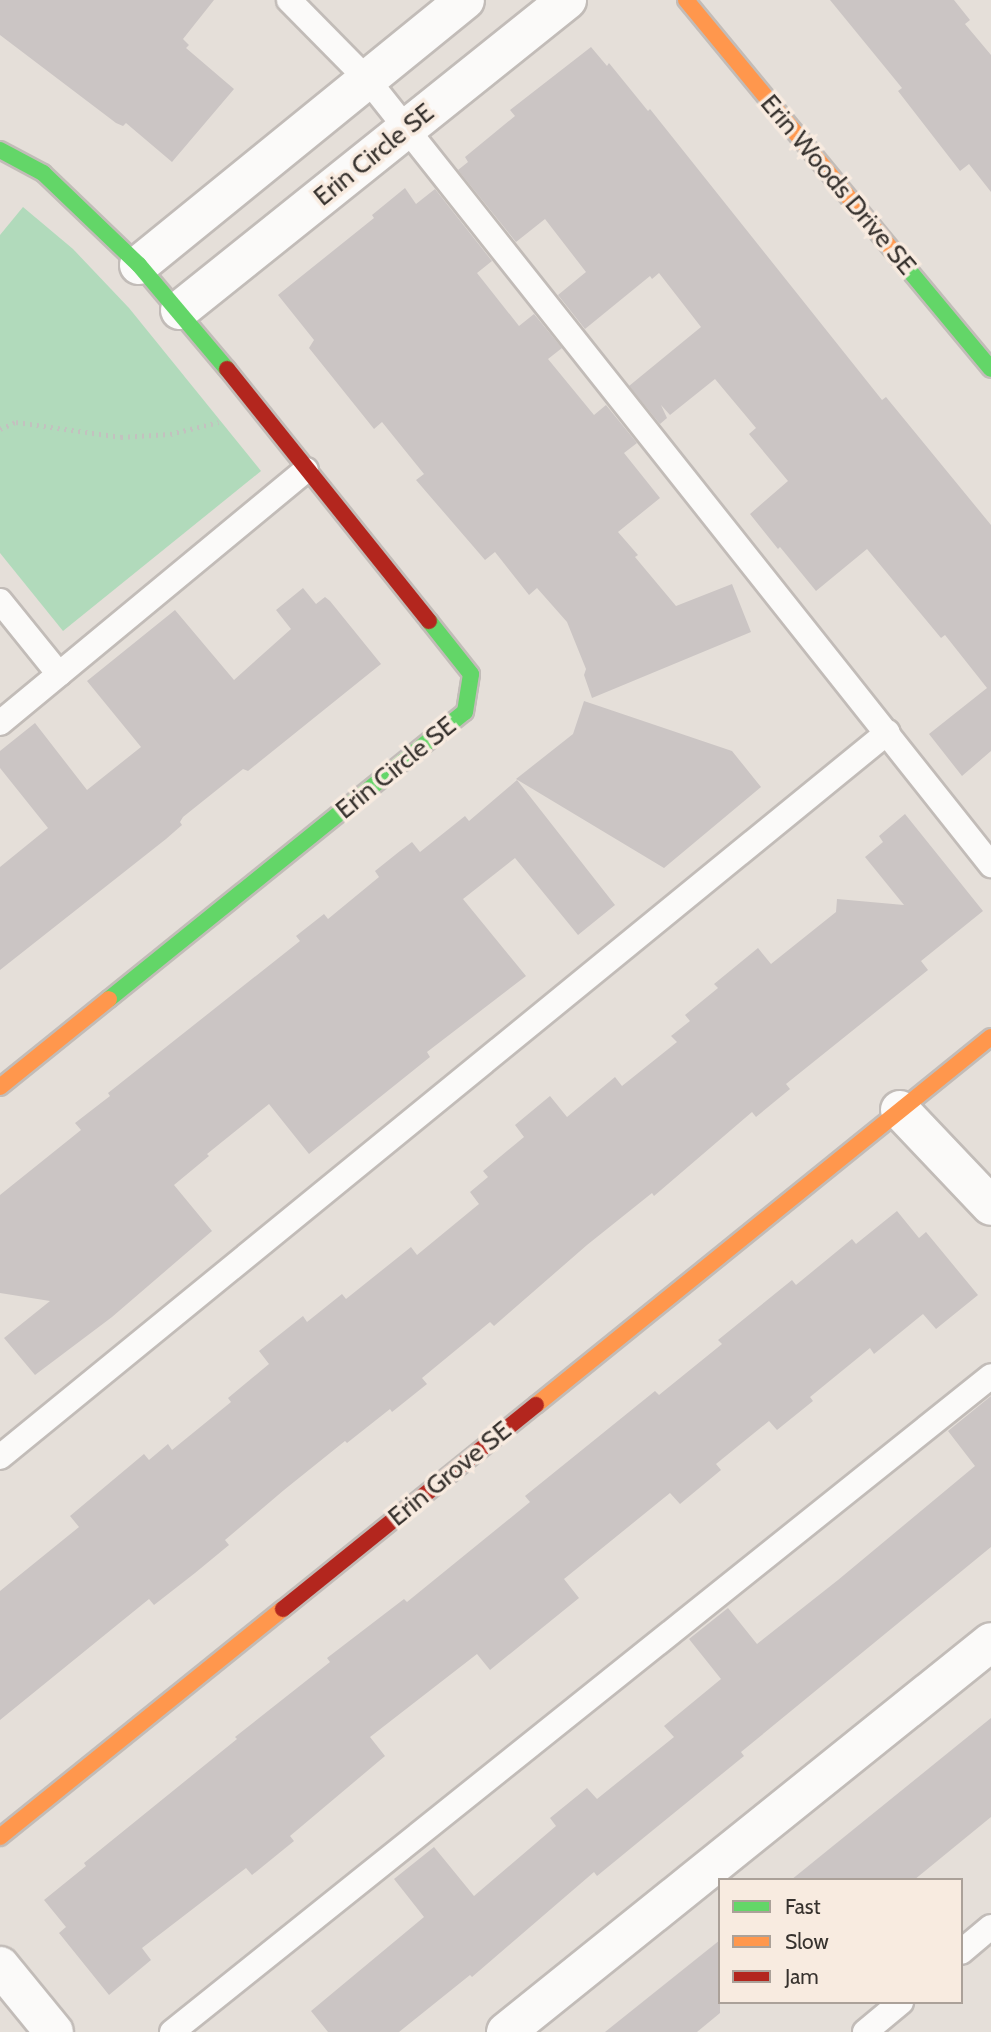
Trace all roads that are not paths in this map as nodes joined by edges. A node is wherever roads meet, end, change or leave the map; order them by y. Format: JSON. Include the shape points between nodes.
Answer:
{"nodes":[{"id":1,"x":289,"y":0,"type":"edge"},
{"id":2,"x":465,"y":0,"type":"edge"},
{"id":3,"x":568,"y":0,"type":"edge"},
{"id":4,"x":686,"y":0,"type":"edge"},
{"id":5,"x":367,"y":79,"type":"junction"},
{"id":6,"x":406,"y":130,"type":"junction"},
{"id":7,"x":0,"y":150,"type":"edge"},
{"id":8,"x":139,"y":265,"type":"junction"},
{"id":9,"x":180,"y":310,"type":"junction"},
{"id":10,"x":991,"y":369,"type":"edge"},
{"id":11,"x":306,"y":470,"type":"junction"},
{"id":12,"x":0,"y":601,"type":"edge"},
{"id":13,"x":60,"y":674,"type":"junction"},
{"id":14,"x":0,"y":723,"type":"edge"},
{"id":15,"x":888,"y":732,"type":"junction"},
{"id":16,"x":991,"y":865,"type":"edge"},
{"id":17,"x":991,"y":1037,"type":"edge"},
{"id":18,"x":3,"y":1079,"type":"edge"},
{"id":19,"x":900,"y":1110,"type":"junction"},
{"id":20,"x":991,"y":1206,"type":"edge"},
{"id":21,"x":991,"y":1376,"type":"edge"},
{"id":22,"x":0,"y":1457,"type":"edge"},
{"id":23,"x":991,"y":1642,"type":"edge"},
{"id":24,"x":0,"y":1838,"type":"edge"},
{"id":25,"x":991,"y":1927,"type":"edge"},
{"id":26,"x":963,"y":1950,"type":"edge"},
{"id":27,"x":0,"y":1966,"type":"edge"},
{"id":28,"x":899,"y":2004,"type":"edge"},
{"id":29,"x":54,"y":2032,"type":"edge"},
{"id":30,"x":172,"y":2032,"type":"edge"},
{"id":31,"x":506,"y":2032,"type":"edge"},
{"id":32,"x":865,"y":2032,"type":"edge"}],
"edges":[{"from":1,"to":5,"type":"lane"},
{"from":2,"to":5,"type":"street"},
{"from":3,"to":6,"type":"street","name":"Erin Circle SE"},
{"from":4,"to":10,"type":"street","name":"Erin Woods Drive SE"},
{"from":5,"to":6,"type":"lane"},
{"from":5,"to":8,"type":"street"},
{"from":6,"to":9,"type":"street","name":"Erin Circle SE"},
{"from":6,"to":15,"type":"lane"},
{"from":7,"to":8,"type":"street","name":"Erin Circle SE","via":[[43,173]]},
{"from":8,"to":9,"type":"street","name":"Erin Circle SE"},
{"from":9,"to":11,"type":"street","name":"Erin Circle SE"},
{"from":11,"to":13,"type":"lane"},
{"from":11,"to":18,"type":"street","name":"Erin Circle SE","via":[[471,674],[465,712]]},
{"from":12,"to":13,"type":"lane"},
{"from":13,"to":14,"type":"lane"},
{"from":15,"to":16,"type":"lane"},
{"from":15,"to":22,"type":"lane"},
{"from":17,"to":19,"type":"street","name":"Erin Grove SE"},
{"from":19,"to":20,"type":"street"},
{"from":19,"to":24,"type":"street","name":"Erin Grove SE"},
{"from":21,"to":30,"type":"lane"},
{"from":23,"to":31,"type":"street"},
{"from":25,"to":26,"type":"lane"},
{"from":27,"to":29,"type":"street"},
{"from":28,"to":32,"type":"lane"}]}
